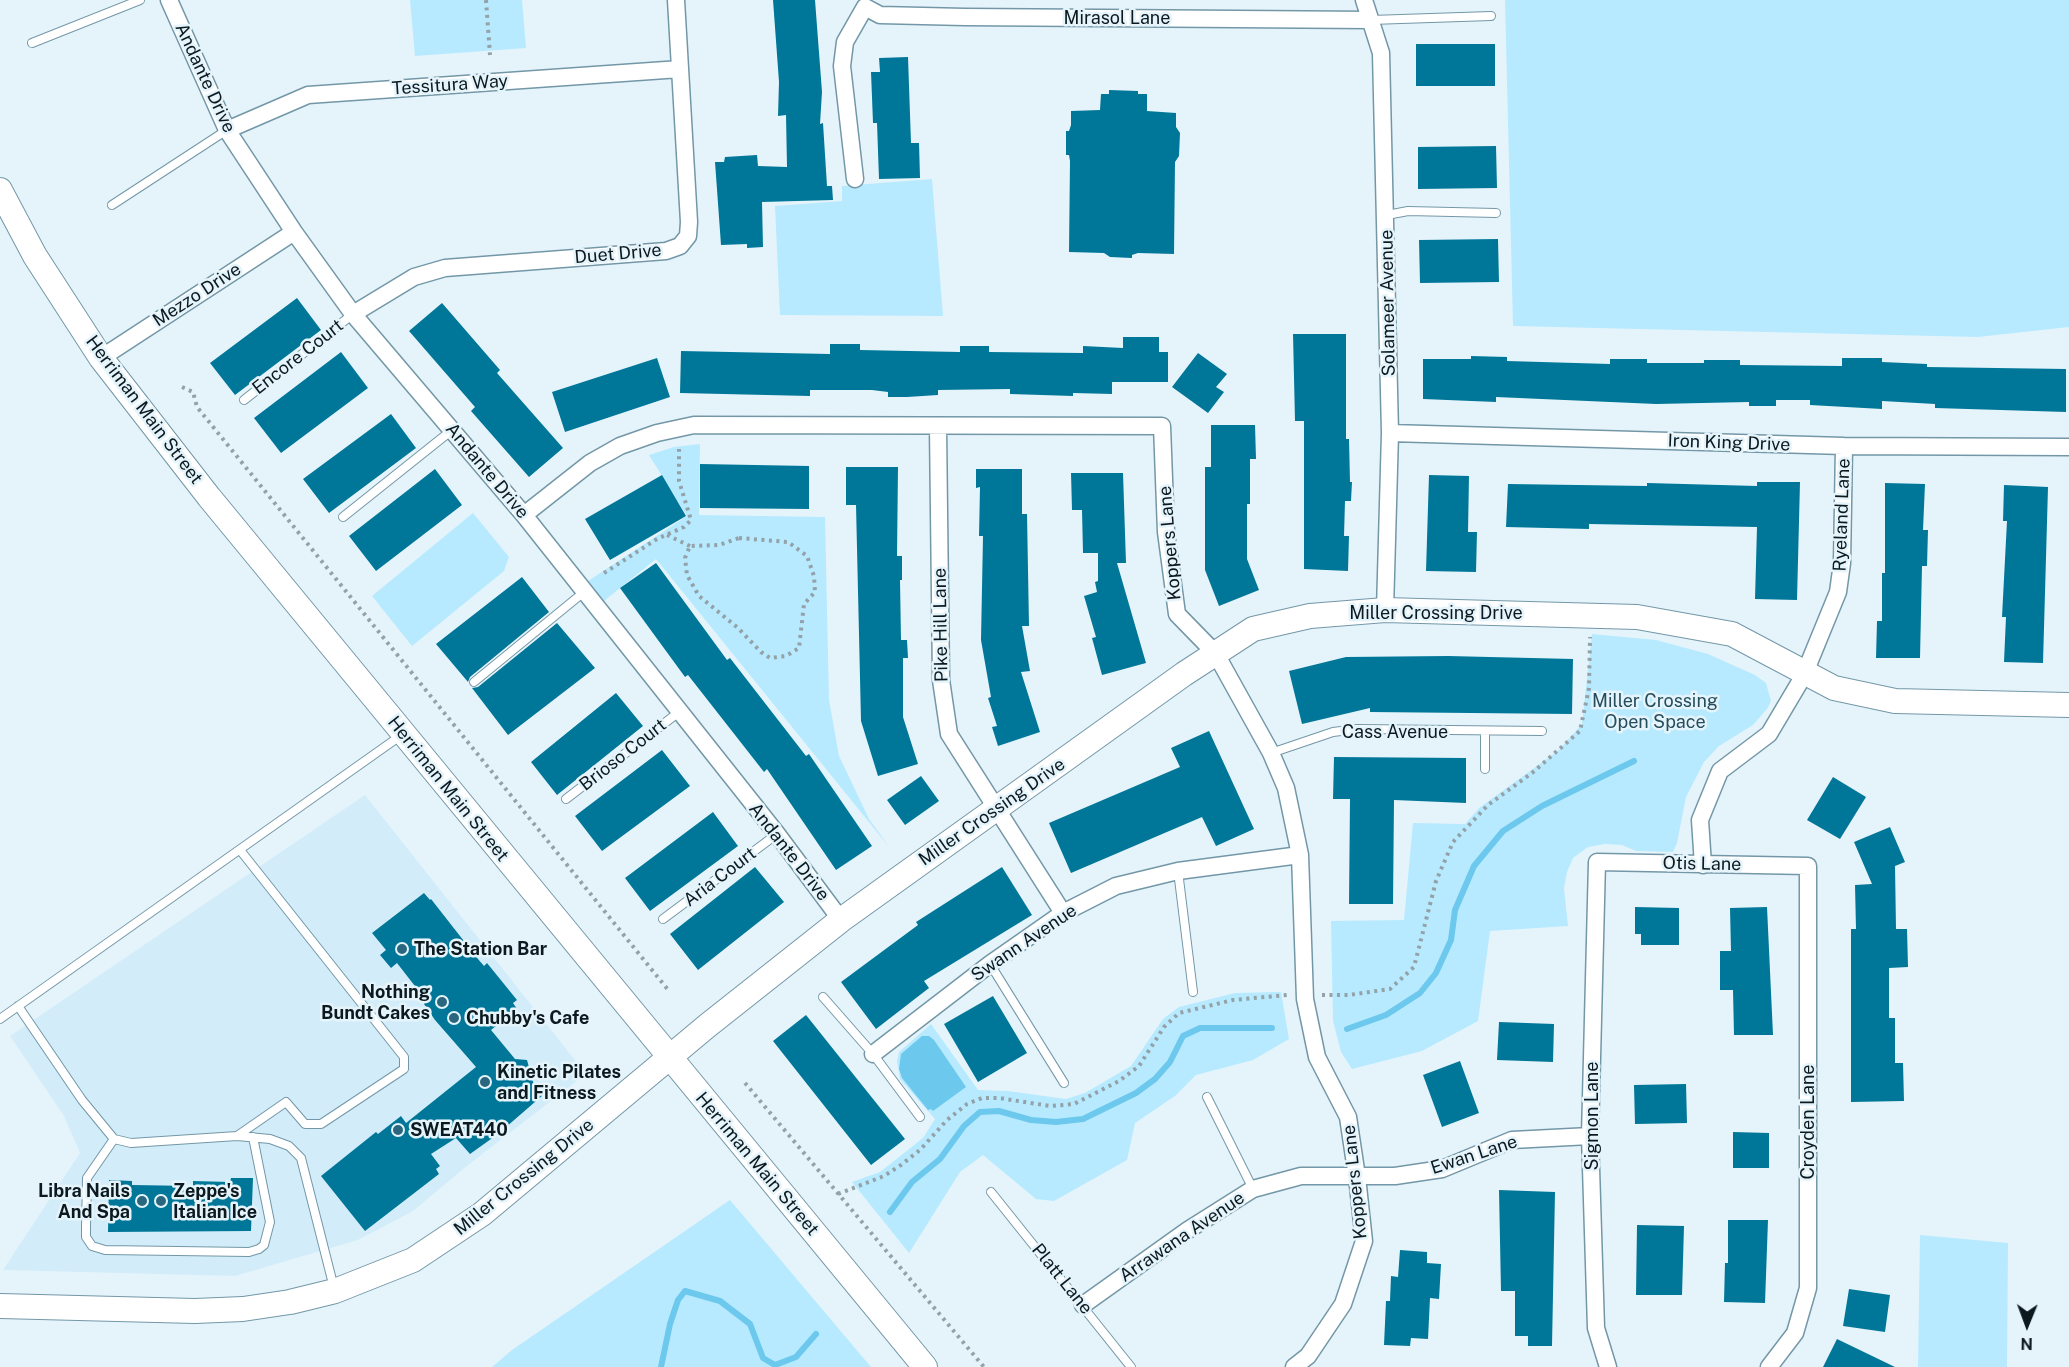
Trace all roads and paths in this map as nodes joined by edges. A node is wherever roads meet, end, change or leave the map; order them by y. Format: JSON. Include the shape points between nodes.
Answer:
{"nodes":[{"id":1,"x":140,"y":0,"type":"edge"},
{"id":2,"x":169,"y":0,"type":"edge"},
{"id":3,"x":486,"y":0,"type":"edge"},
{"id":4,"x":676,"y":0,"type":"edge"},
{"id":5,"x":1364,"y":0,"type":"edge"},
{"id":6,"x":863,"y":3,"type":"edge"},
{"id":7,"x":1491,"y":15,"type":"dead end"},
{"id":8,"x":1371,"y":20,"type":"junction"},
{"id":9,"x":32,"y":43,"type":"dead end"},
{"id":10,"x":490,"y":55,"type":"dead end"},
{"id":11,"x":680,"y":69,"type":"junction"},
{"id":12,"x":227,"y":130,"type":"junction"},
{"id":13,"x":855,"y":179,"type":"dead end"},
{"id":14,"x":0,"y":190,"type":"edge"},
{"id":15,"x":112,"y":205,"type":"dead end"},
{"id":16,"x":1496,"y":213,"type":"dead end"},
{"id":17,"x":1387,"y":215,"type":"junction"},
{"id":18,"x":294,"y":232,"type":"junction"},
{"id":19,"x":353,"y":314,"type":"junction"},
{"id":20,"x":101,"y":358,"type":"junction"},
{"id":21,"x":182,"y":387,"type":"dead end"},
{"id":22,"x":244,"y":400,"type":"dead end"},
{"id":23,"x":938,"y":427,"type":"junction"},
{"id":24,"x":452,"y":430,"type":"junction"},
{"id":25,"x":1390,"y":433,"type":"junction"},
{"id":26,"x":1844,"y":446,"type":"junction"},
{"id":27,"x":2069,"y":447,"type":"edge"},
{"id":28,"x":679,"y":449,"type":"dead end"},
{"id":29,"x":524,"y":515,"type":"junction"},
{"id":30,"x":343,"y":517,"type":"dead end"},
{"id":31,"x":667,"y":535,"type":"junction"},
{"id":32,"x":690,"y":546,"type":"junction"},
{"id":33,"x":604,"y":573,"type":"dead end"},
{"id":34,"x":584,"y":592,"type":"junction"},
{"id":35,"x":1385,"y":610,"type":"junction"},
{"id":36,"x":1590,"y":633,"type":"dead end"},
{"id":37,"x":1216,"y":654,"type":"junction"},
{"id":38,"x":1804,"y":675,"type":"junction"},
{"id":39,"x":474,"y":682,"type":"dead end"},
{"id":40,"x":2069,"y":705,"type":"edge"},
{"id":41,"x":680,"y":712,"type":"junction"},
{"id":42,"x":1542,"y":731,"type":"dead end"},
{"id":43,"x":1485,"y":732,"type":"junction"},
{"id":44,"x":403,"y":734,"type":"junction"},
{"id":45,"x":1271,"y":753,"type":"junction"},
{"id":46,"x":1485,"y":769,"type":"dead end"},
{"id":47,"x":566,"y":799,"type":"dead end"},
{"id":48,"x":998,"y":808,"type":"junction"},
{"id":49,"x":777,"y":834,"type":"junction"},
{"id":50,"x":240,"y":850,"type":"junction"},
{"id":51,"x":1299,"y":855,"type":"junction"},
{"id":52,"x":1597,"y":862,"type":"joint"},
{"id":53,"x":1703,"y":865,"type":"junction"},
{"id":54,"x":1808,"y":866,"type":"joint"},
{"id":55,"x":1178,"y":871,"type":"junction"},
{"id":56,"x":1063,"y":913,"type":"junction"},
{"id":57,"x":663,"y":919,"type":"dead end"},
{"id":58,"x":841,"y":920,"type":"junction"},
{"id":59,"x":990,"y":964,"type":"junction"},
{"id":60,"x":669,"y":991,"type":"dead end"},
{"id":61,"x":1193,"y":992,"type":"dead end"},
{"id":62,"x":1320,"y":994,"type":"dead end"},
{"id":63,"x":823,"y":997,"type":"dead end"},
{"id":64,"x":18,"y":1006,"type":"junction"},
{"id":65,"x":0,"y":1019,"type":"edge"},
{"id":66,"x":873,"y":1054,"type":"junction"},
{"id":67,"x":669,"y":1059,"type":"junction"},
{"id":68,"x":745,"y":1083,"type":"dead end"},
{"id":69,"x":1064,"y":1083,"type":"dead end"},
{"id":70,"x":1207,"y":1097,"type":"dead end"},
{"id":71,"x":920,"y":1117,"type":"dead end"},
{"id":72,"x":237,"y":1136,"type":"junction"},
{"id":73,"x":1590,"y":1136,"type":"junction"},
{"id":74,"x":253,"y":1137,"type":"junction"},
{"id":75,"x":114,"y":1139,"type":"junction"},
{"id":76,"x":1357,"y":1177,"type":"junction"},
{"id":77,"x":1253,"y":1189,"type":"junction"},
{"id":78,"x":991,"y":1192,"type":"dead end"},
{"id":79,"x":335,"y":1291,"type":"junction"},
{"id":80,"x":1083,"y":1305,"type":"junction"},
{"id":81,"x":0,"y":1306,"type":"edge"},
{"id":82,"x":925,"y":1367,"type":"edge"},
{"id":83,"x":984,"y":1367,"type":"edge"},
{"id":84,"x":1131,"y":1367,"type":"edge"},
{"id":85,"x":1294,"y":1367,"type":"edge"},
{"id":86,"x":1608,"y":1367,"type":"edge"},
{"id":87,"x":1769,"y":1367,"type":"edge"}],
"edges":[{"from":1,"to":9,"type":"lane"},
{"from":2,"to":12,"type":"street","name":"Andante Drive"},
{"from":3,"to":10,"type":"path"},
{"from":4,"to":11,"type":"street","name":"Duet Drive"},
{"from":5,"to":8,"type":"street","name":"Solameer Avenue"},
{"from":6,"to":8,"type":"street","name":"Mirasol Lane","via":[[880,15]]},
{"from":6,"to":13,"type":"street","via":[[845,42],[842,66]]},
{"from":7,"to":8,"type":"lane"},
{"from":8,"to":17,"type":"street","name":"Solameer Avenue","via":[[1381,53]]},
{"from":11,"to":12,"type":"street","name":"Tessitura Way","via":[[308,95]]},
{"from":11,"to":19,"type":"street","name":"Duet Drive","via":[[689,222],[688,236],[680,246],[666,251],[445,268],[414,277]]},
{"from":12,"to":15,"type":"lane"},
{"from":12,"to":18,"type":"street","name":"Andante Drive"},
{"from":14,"to":20,"type":"street","name":"Herriman Main Street","via":[[35,256]]},
{"from":16,"to":17,"type":"lane","via":[[1408,211]]},
{"from":17,"to":25,"type":"street","name":"Solameer Avenue"},
{"from":18,"to":19,"type":"street","name":"Andante Drive"},
{"from":18,"to":20,"type":"street","name":"Mezzo Drive"},
{"from":19,"to":22,"type":"lane","name":"Encore Court"},
{"from":19,"to":24,"type":"street","name":"Andante Drive"},
{"from":20,"to":44,"type":"street","name":"Herriman Main Street"},
{"from":21,"to":60,"type":"path","via":[[193,392],[197,407]]},
{"from":23,"to":29,"type":"street","name":"Koppers Lane","via":[[694,425],[620,446],[590,463]]},
{"from":23,"to":37,"type":"street","name":"Koppers Lane","via":[[1162,426],[1166,532],[1177,614]]},
{"from":23,"to":48,"type":"street","name":"Pike Hill Lane","via":[[941,680],[949,734]]},
{"from":24,"to":29,"type":"street","name":"Andante Drive"},
{"from":24,"to":30,"type":"lane"},
{"from":25,"to":26,"type":"street","name":"Iron King Drive"},
{"from":25,"to":35,"type":"street","name":"Solameer Avenue"},
{"from":26,"to":27,"type":"street","name":"Iron King Drive"},
{"from":26,"to":38,"type":"street","name":"Ryeland Lane","via":[[1838,592]]},
{"from":28,"to":31,"type":"path","via":[[678,481],[692,520]]},
{"from":29,"to":34,"type":"street","name":"Andante Drive"},
{"from":31,"to":32,"type":"path"},
{"from":31,"to":33,"type":"path"},
{"from":32,"to":32,"type":"path","via":[[718,545],[739,538],[788,542],[807,556],[815,592],[804,604],[799,648],[786,656],[770,658],[715,611],[699,596],[687,575],[685,558]]},
{"from":34,"to":39,"type":"lane"},
{"from":34,"to":41,"type":"street","name":"Andante Drive"},
{"from":35,"to":37,"type":"street","name":"Miller Crossing Drive","via":[[1310,616],[1253,629]]},
{"from":35,"to":38,"type":"street","name":"Miller Crossing Drive","via":[[1637,617],[1731,634]]},
{"from":36,"to":62,"type":"path","via":[[1589,687],[1580,731],[1488,805],[1453,842],[1436,881],[1414,967],[1390,989],[1349,995]]},
{"from":37,"to":45,"type":"street","name":"Koppers Lane"},
{"from":37,"to":48,"type":"street","name":"Miller Crossing Drive"},
{"from":38,"to":40,"type":"street","name":"Miller Crossing Drive","via":[[1834,688],[1895,701]]},
{"from":38,"to":53,"type":"street","name":"Ryeland Lane","via":[[1769,734],[1720,771],[1701,820]]},
{"from":41,"to":47,"type":"lane","name":"Brioso Court"},
{"from":41,"to":49,"type":"street","name":"Andante Drive"},
{"from":42,"to":43,"type":"lane","name":"Cass Avenue"},
{"from":43,"to":45,"type":"lane","name":"Cass Avenue","via":[[1357,729],[1334,732]]},
{"from":43,"to":46,"type":"lane"},
{"from":44,"to":50,"type":"lane"},
{"from":44,"to":67,"type":"street","name":"Herriman Main Street"},
{"from":45,"to":51,"type":"street","name":"Koppers Lane","via":[[1286,788]]},
{"from":48,"to":56,"type":"street","name":"Pike Hill Lane"},
{"from":48,"to":58,"type":"street","name":"Miller Crossing Drive"},
{"from":49,"to":57,"type":"lane","name":"Aria Court"},
{"from":49,"to":58,"type":"street","name":"Andante Drive"},
{"from":50,"to":64,"type":"lane"},
{"from":50,"to":72,"type":"lane","via":[[404,1057],[404,1069],[321,1124],[305,1124],[286,1102]]},
{"from":51,"to":55,"type":"street","name":"Swann Avenue"},
{"from":51,"to":76,"type":"street","name":"Koppers Lane","via":[[1305,999],[1317,1057],[1348,1117]]},
{"from":52,"to":53,"type":"street","name":"Otis Lane"},
{"from":52,"to":73,"type":"street","name":"Sigmon Lane"},
{"from":53,"to":54,"type":"street","name":"Otis Lane"},
{"from":54,"to":87,"type":"street","name":"Croyden Lane","via":[[1808,1287],[1795,1333]]},
{"from":55,"to":56,"type":"street","name":"Swann Avenue","via":[[1116,886]]},
{"from":55,"to":61,"type":"lane"},
{"from":56,"to":59,"type":"street","name":"Swann Avenue"},
{"from":58,"to":67,"type":"street","name":"Miller Crossing Drive"},
{"from":59,"to":66,"type":"street","name":"Swann Avenue"},
{"from":59,"to":69,"type":"lane"},
{"from":63,"to":66,"type":"lane"},
{"from":64,"to":65,"type":"lane"},
{"from":64,"to":75,"type":"lane","via":[[82,1100]]},
{"from":66,"to":71,"type":"lane"},
{"from":67,"to":79,"type":"street","name":"Miller Crossing Drive","via":[[460,1230],[396,1268]]},
{"from":67,"to":82,"type":"street","name":"Herriman Main Street"},
{"from":68,"to":83,"type":"path"},
{"from":70,"to":77,"type":"lane"},
{"from":72,"to":74,"type":"lane"},
{"from":72,"to":75,"type":"lane","via":[[131,1143]]},
{"from":73,"to":76,"type":"street","name":"Ewan Lane","via":[[1512,1140],[1442,1169]]},
{"from":73,"to":86,"type":"street","name":"Sigmon Lane","via":[[1596,1328]]},
{"from":74,"to":75,"type":"lane","via":[[270,1222],[264,1245],[249,1252],[105,1250],[92,1246],[86,1237],[87,1178]]},
{"from":74,"to":79,"type":"lane","via":[[289,1146],[301,1158]]},
{"from":76,"to":77,"type":"street","name":"Arrawana Avenue","via":[[1301,1176]]},
{"from":76,"to":85,"type":"street","name":"Koppers Lane","via":[[1364,1241],[1343,1304],[1308,1356]]},
{"from":77,"to":80,"type":"street","name":"Arrawana Avenue"},
{"from":78,"to":80,"type":"lane","name":"Platt Lane"},
{"from":79,"to":81,"type":"street","name":"Miller Crossing Drive","via":[[290,1302],[195,1311]]},
{"from":80,"to":84,"type":"lane","name":"Platt Lane"}]}
